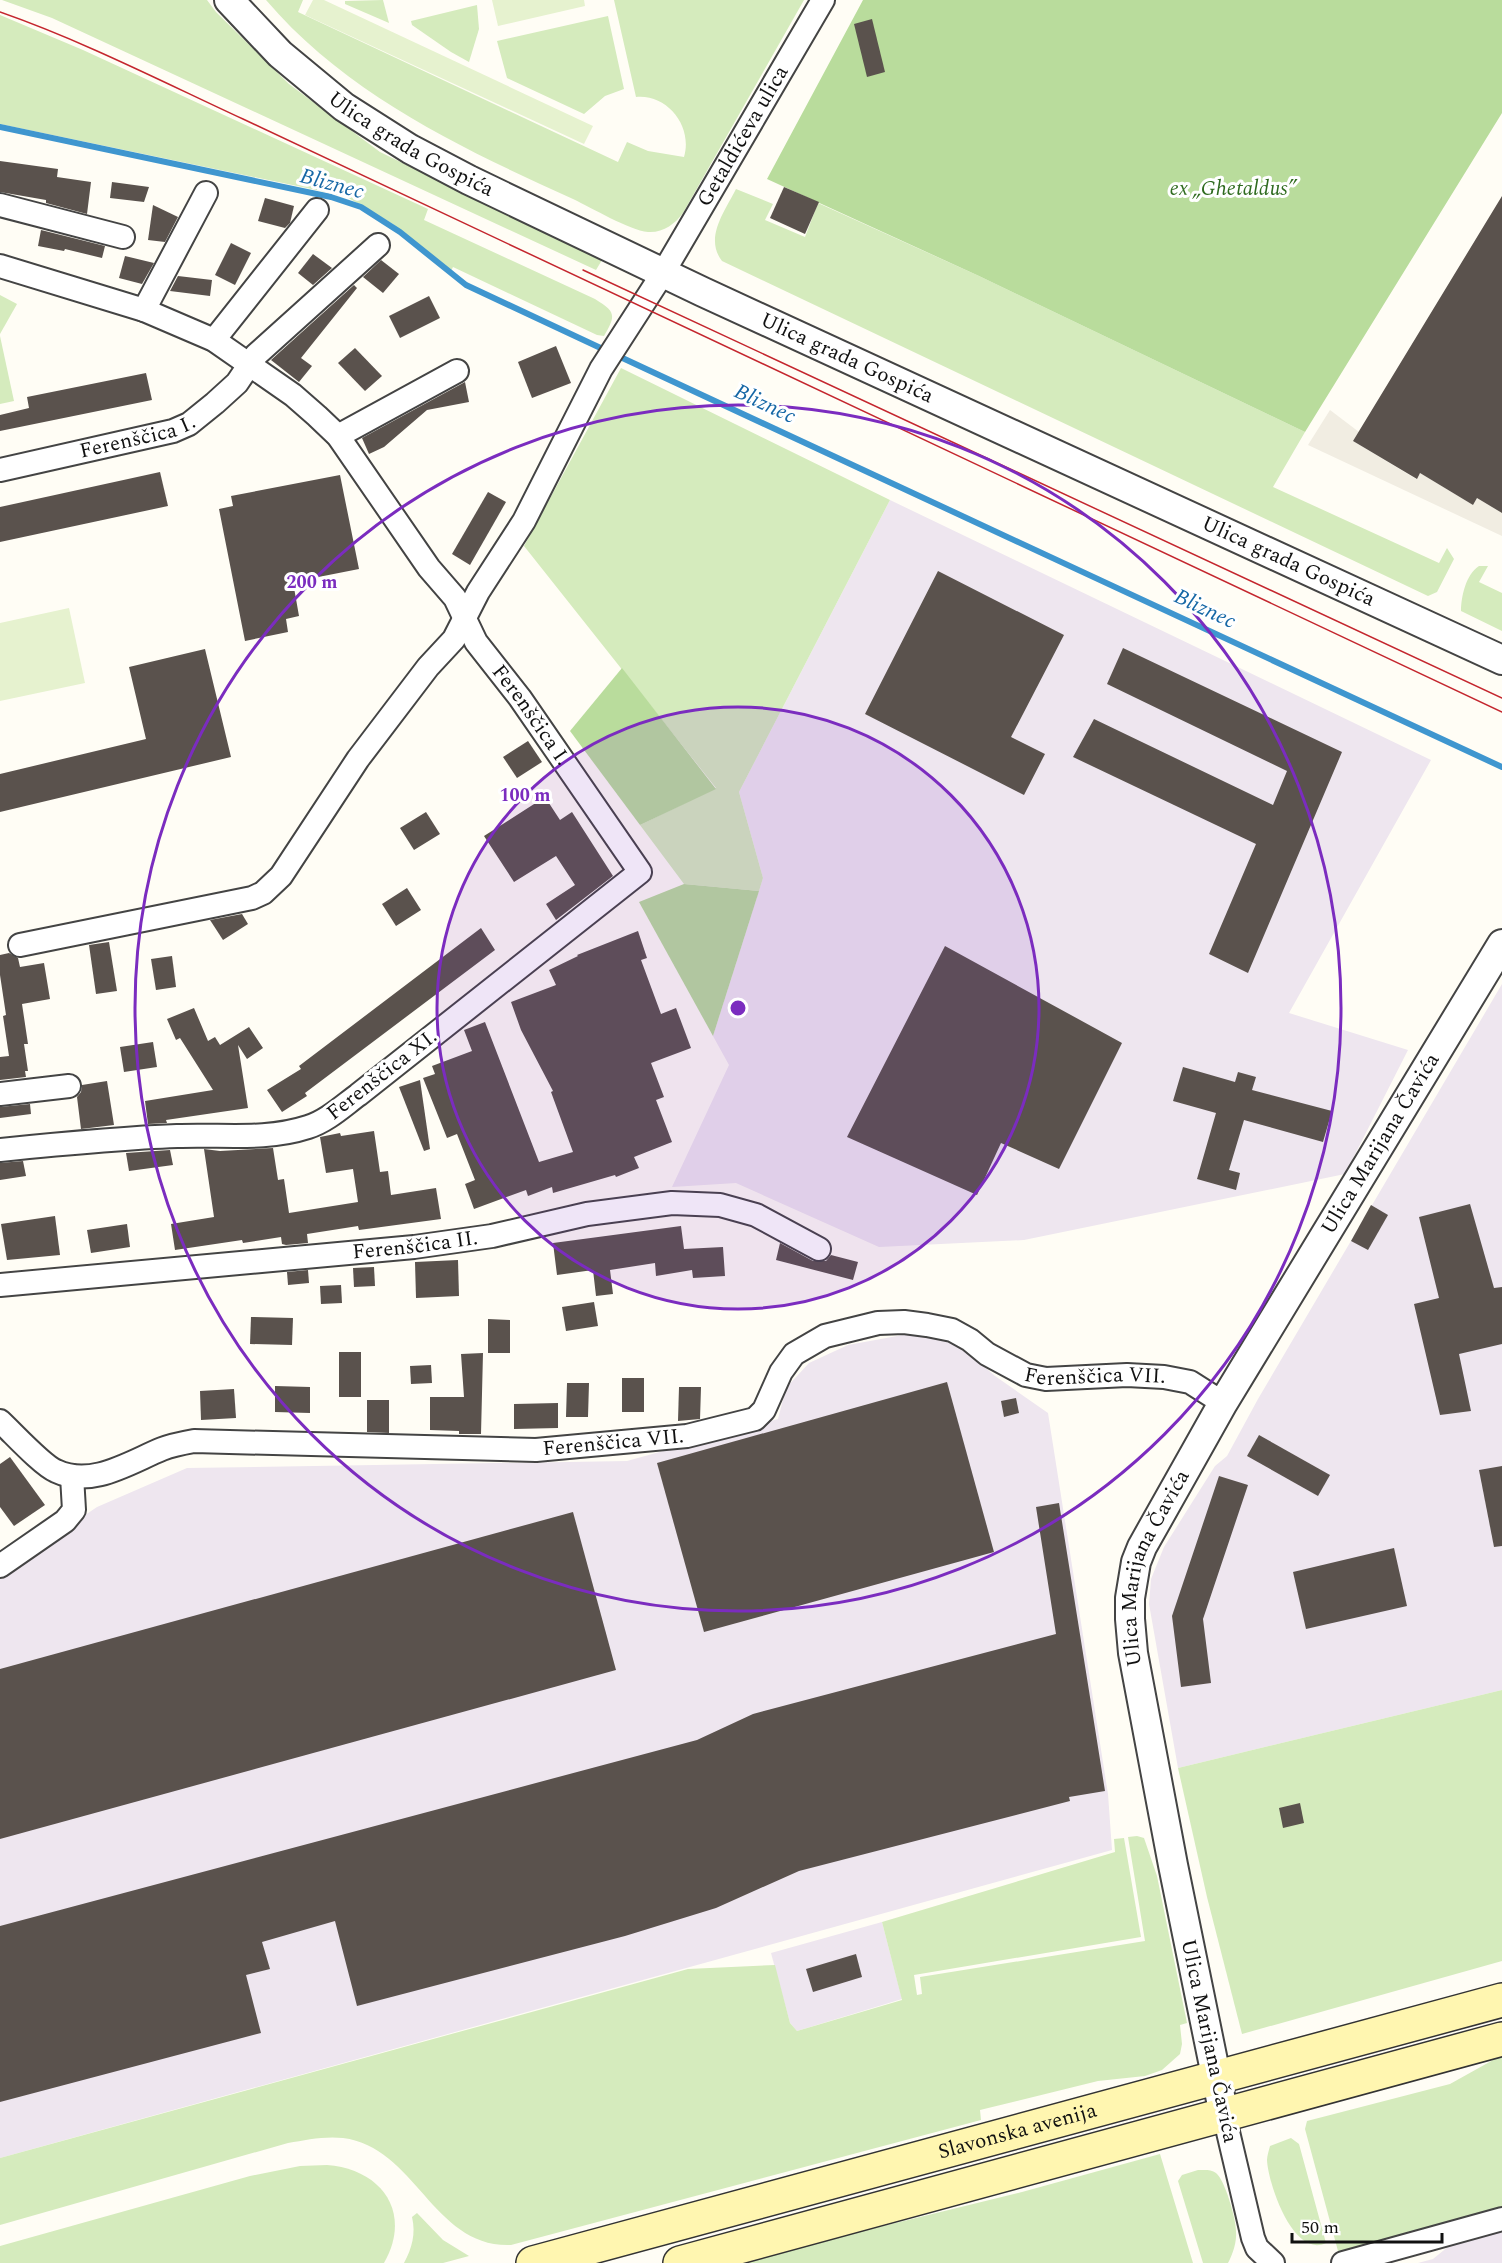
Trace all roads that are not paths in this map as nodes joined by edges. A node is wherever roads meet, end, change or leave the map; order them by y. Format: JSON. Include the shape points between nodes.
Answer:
{"nodes":[{"id":1,"x":229,"y":0,"type":"edge"},
{"id":2,"x":823,"y":0,"type":"edge"},
{"id":3,"x":206,"y":193,"type":"dead end"},
{"id":4,"x":0,"y":205,"type":"edge"},
{"id":5,"x":317,"y":210,"type":"dead end"},
{"id":6,"x":123,"y":237,"type":"dead end"},
{"id":7,"x":378,"y":245,"type":"dead end"},
{"id":8,"x":0,"y":266,"type":"edge"},
{"id":9,"x":663,"y":273,"type":"junction"},
{"id":10,"x":144,"y":310,"type":"junction"},
{"id":11,"x":214,"y":340,"type":"junction"},
{"id":12,"x":249,"y":364,"type":"junction"},
{"id":13,"x":457,"y":371,"type":"dead end"},
{"id":14,"x":342,"y":442,"type":"junction"},
{"id":15,"x":0,"y":470,"type":"edge"},
{"id":16,"x":465,"y":618,"type":"junction"},
{"id":17,"x":1502,"y":660,"type":"edge"},
{"id":18,"x":640,"y":872,"type":"joint"},
{"id":19,"x":1502,"y":944,"type":"edge"},
{"id":20,"x":20,"y":945,"type":"dead end"},
{"id":21,"x":69,"y":1086,"type":"dead end"},
{"id":22,"x":0,"y":1094,"type":"edge"},
{"id":23,"x":0,"y":1150,"type":"edge"},
{"id":24,"x":819,"y":1249,"type":"dead end"},
{"id":25,"x":0,"y":1285,"type":"edge"},
{"id":26,"x":1224,"y":1403,"type":"junction"},
{"id":27,"x":0,"y":1421,"type":"edge"},
{"id":28,"x":72,"y":1476,"type":"junction"},
{"id":29,"x":0,"y":1566,"type":"edge"},
{"id":30,"x":1502,"y":2000,"type":"edge"},
{"id":31,"x":1502,"y":2038,"type":"edge"},
{"id":32,"x":1216,"y":2077,"type":"junction"},
{"id":33,"x":1224,"y":2115,"type":"junction"},
{"id":34,"x":1502,"y":2220,"type":"edge"},
{"id":35,"x":533,"y":2263,"type":"edge"},
{"id":36,"x":680,"y":2263,"type":"edge"},
{"id":37,"x":1272,"y":2263,"type":"edge"},
{"id":38,"x":1343,"y":2263,"type":"edge"}],
"edges":[{"from":1,"to":9,"type":"street","name":"Ulica grada Gospića","via":[[280,54],[375,128],[469,180]]},
{"from":2,"to":9,"type":"street","name":"Getaldićeva ulica"},
{"from":3,"to":10,"type":"street"},
{"from":4,"to":6,"type":"street"},
{"from":5,"to":11,"type":"street"},
{"from":7,"to":12,"type":"street","name":"Ferenščica I."},
{"from":8,"to":10,"type":"street","name":"Ferenščica I."},
{"from":9,"to":16,"type":"street","name":"Getaldićeva ulica","via":[[601,369],[524,521]]},
{"from":9,"to":17,"type":"street","name":"Ulica grada Gospića"},
{"from":10,"to":11,"type":"street","name":"Ferenščica I."},
{"from":11,"to":12,"type":"street","name":"Ferenščica I."},
{"from":12,"to":14,"type":"street","name":"Ferenščica I.","via":[[293,395]]},
{"from":12,"to":15,"type":"street","name":"Ferenščica I.","via":[[237,383],[189,424],[173,431]]},
{"from":13,"to":14,"type":"street"},
{"from":14,"to":16,"type":"street","name":"Ferenščica I.","via":[[429,568],[455,598]]},
{"from":16,"to":18,"type":"street","name":"Ferenščica I.","via":[[476,642],[520,698]]},
{"from":16,"to":20,"type":"street","via":[[454,639],[358,759],[281,876],[263,893]]},
{"from":18,"to":23,"type":"street","name":"Ferenščica XI.","via":[[358,1095],[310,1126],[256,1137],[179,1136]]},
{"from":19,"to":26,"type":"street","name":"Ulica Marijana Čavića"},
{"from":21,"to":22,"type":"street"},
{"from":24,"to":25,"type":"street","name":"Ferenščica II.","via":[[756,1215],[720,1205],[672,1203],[587,1214],[492,1236],[414,1247]]},
{"from":26,"to":28,"type":"street","name":"Ferenščica VII.","via":[[1190,1382],[1164,1377],[1046,1379],[1026,1375],[952,1330],[927,1324],[878,1323],[825,1336],[794,1354],[780,1372],[764,1410],[755,1419],[687,1436],[536,1450],[194,1441],[164,1448],[126,1466],[86,1477]]},
{"from":26,"to":32,"type":"street","name":"Ulica Marijana Čavića","via":[[1143,1547],[1132,1580],[1130,1619],[1167,1835]]},
{"from":27,"to":28,"type":"street","via":[[54,1470]]},
{"from":28,"to":29,"type":"street","via":[[74,1510],[65,1521]]},
{"from":30,"to":32,"type":"main road","name":"Slavonska avenija"},
{"from":31,"to":33,"type":"main road","name":"Slavonska avenija"},
{"from":32,"to":33,"type":"street","name":"Ulica Marijana Čavića"},
{"from":32,"to":35,"type":"main road","name":"Slavonska avenija"},
{"from":33,"to":36,"type":"main road","name":"Slavonska avenija"},
{"from":33,"to":37,"type":"street","name":"Ulica Marijana Čavića","via":[[1253,2238]]},
{"from":34,"to":38,"type":"street"}]}
